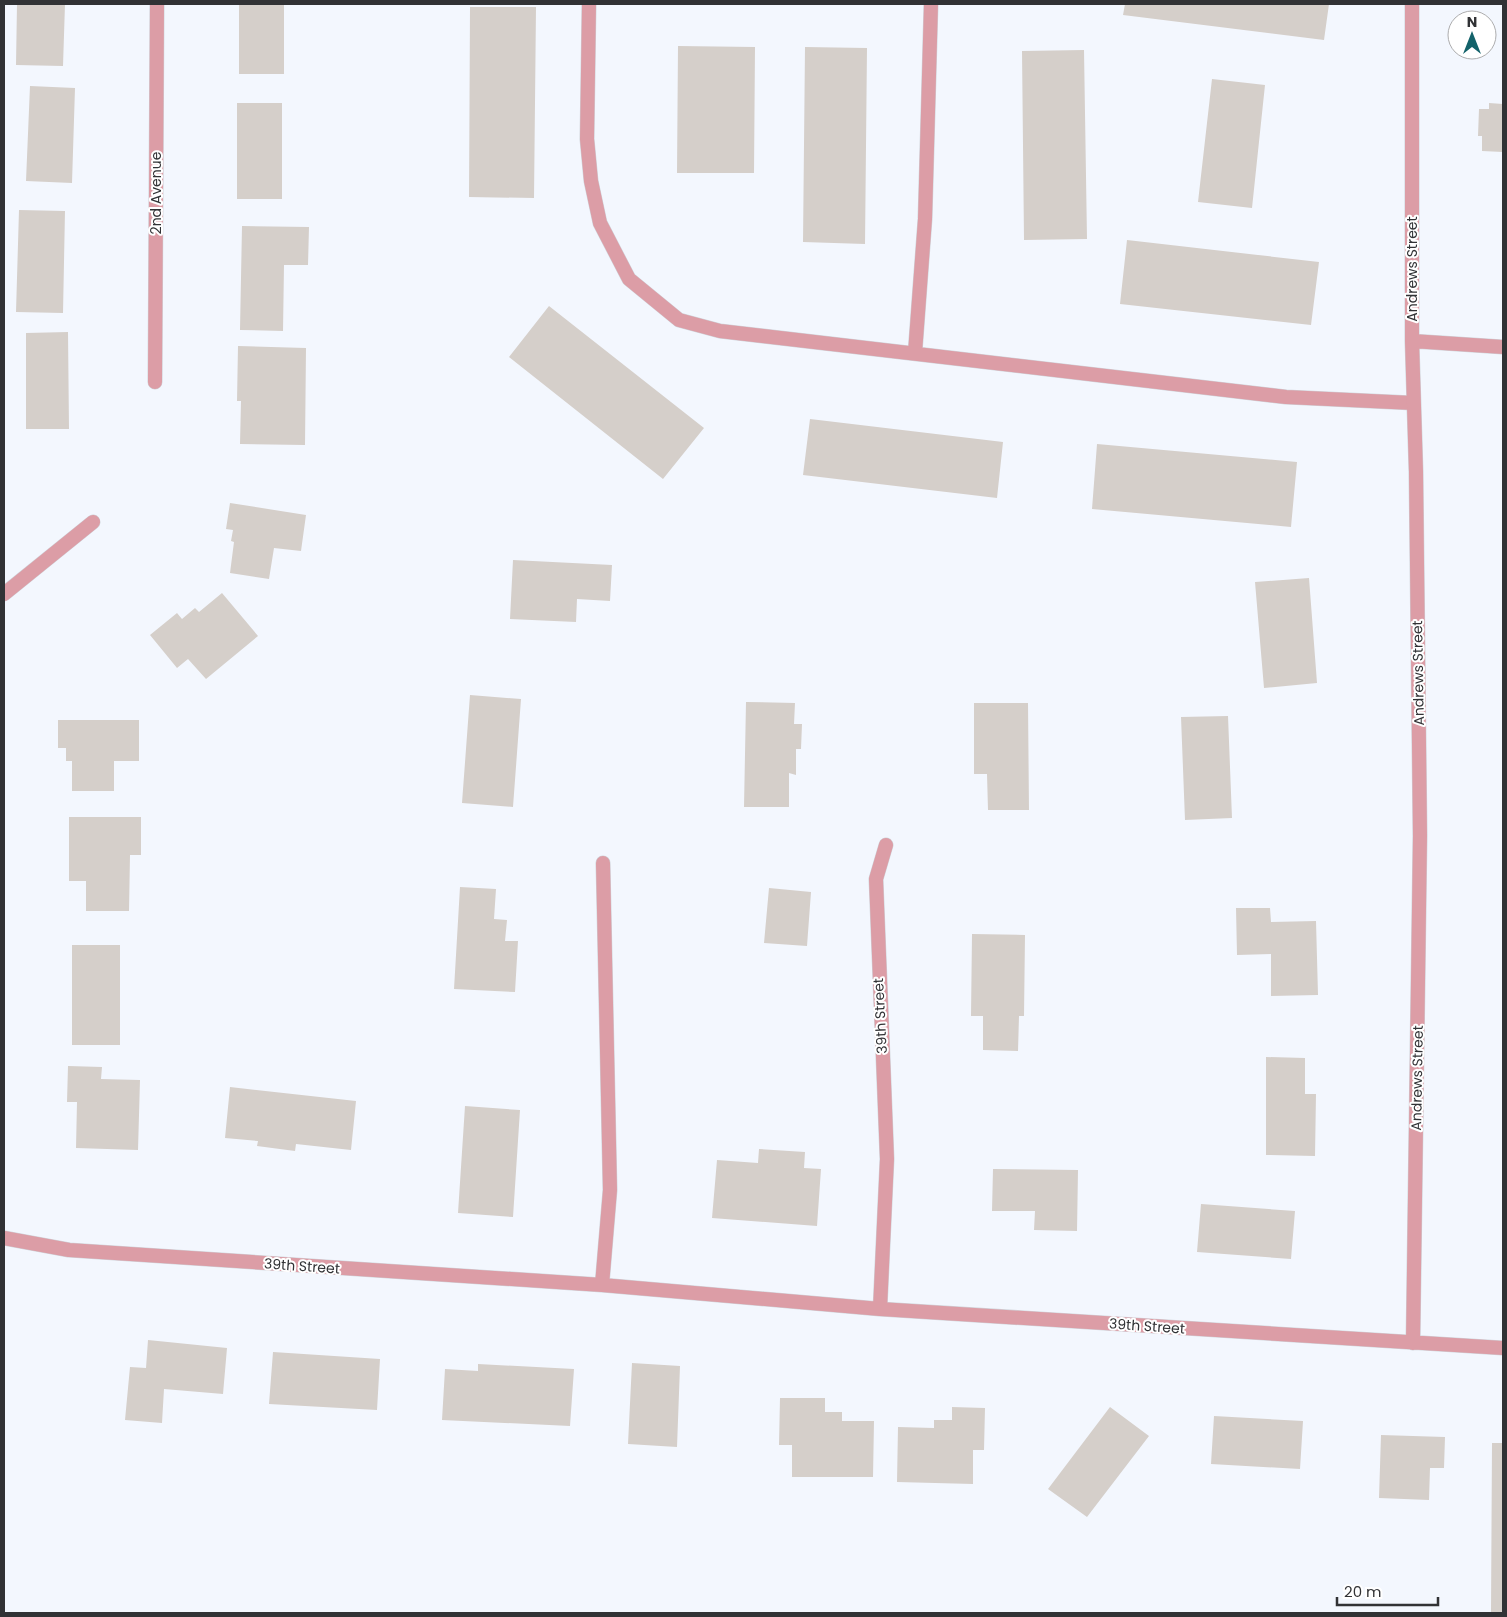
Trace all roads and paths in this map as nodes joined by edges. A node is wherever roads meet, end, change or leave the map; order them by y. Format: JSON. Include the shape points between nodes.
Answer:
{"nodes":[{"id":1,"x":157,"y":4,"type":"edge"},
{"id":2,"x":589,"y":4,"type":"edge"},
{"id":3,"x":931,"y":4,"type":"edge"},
{"id":4,"x":1412,"y":4,"type":"edge"},
{"id":5,"x":1412,"y":341,"type":"junction"},
{"id":6,"x":1503,"y":347,"type":"edge"},
{"id":7,"x":915,"y":352,"type":"junction"},
{"id":8,"x":155,"y":382,"type":"dead end"},
{"id":9,"x":1413,"y":403,"type":"junction"},
{"id":10,"x":93,"y":522,"type":"dead end"},
{"id":11,"x":4,"y":594,"type":"edge"},
{"id":12,"x":886,"y":845,"type":"dead end"},
{"id":13,"x":603,"y":863,"type":"dead end"},
{"id":14,"x":4,"y":1238,"type":"edge"},
{"id":15,"x":602,"y":1285,"type":"junction"},
{"id":16,"x":880,"y":1308,"type":"junction"},
{"id":17,"x":1413,"y":1343,"type":"junction"},
{"id":18,"x":1503,"y":1348,"type":"edge"}],
"edges":[{"from":1,"to":8,"type":"street","name":"2nd Avenue"},
{"from":2,"to":7,"type":"street","via":[[587,139],[591,181],[600,224],[629,279],[680,320],[720,331]]},
{"from":3,"to":7,"type":"street","via":[[925,219]]},
{"from":4,"to":5,"type":"street","name":"Andrews Street"},
{"from":5,"to":6,"type":"street"},
{"from":5,"to":9,"type":"street","name":"Andrews Street"},
{"from":7,"to":9,"type":"street","via":[[1286,397]]},
{"from":9,"to":17,"type":"street","name":"Andrews Street","via":[[1420,836]]},
{"from":10,"to":11,"type":"street"},
{"from":12,"to":16,"type":"street","name":"39th Street","via":[[876,879],[887,1159]]},
{"from":13,"to":15,"type":"street","via":[[610,1190]]},
{"from":14,"to":15,"type":"street","name":"39th Street","via":[[69,1250]]},
{"from":15,"to":16,"type":"street","name":"39th Street"},
{"from":16,"to":17,"type":"street","name":"39th Street"},
{"from":17,"to":18,"type":"street","name":"39th Street"}]}
